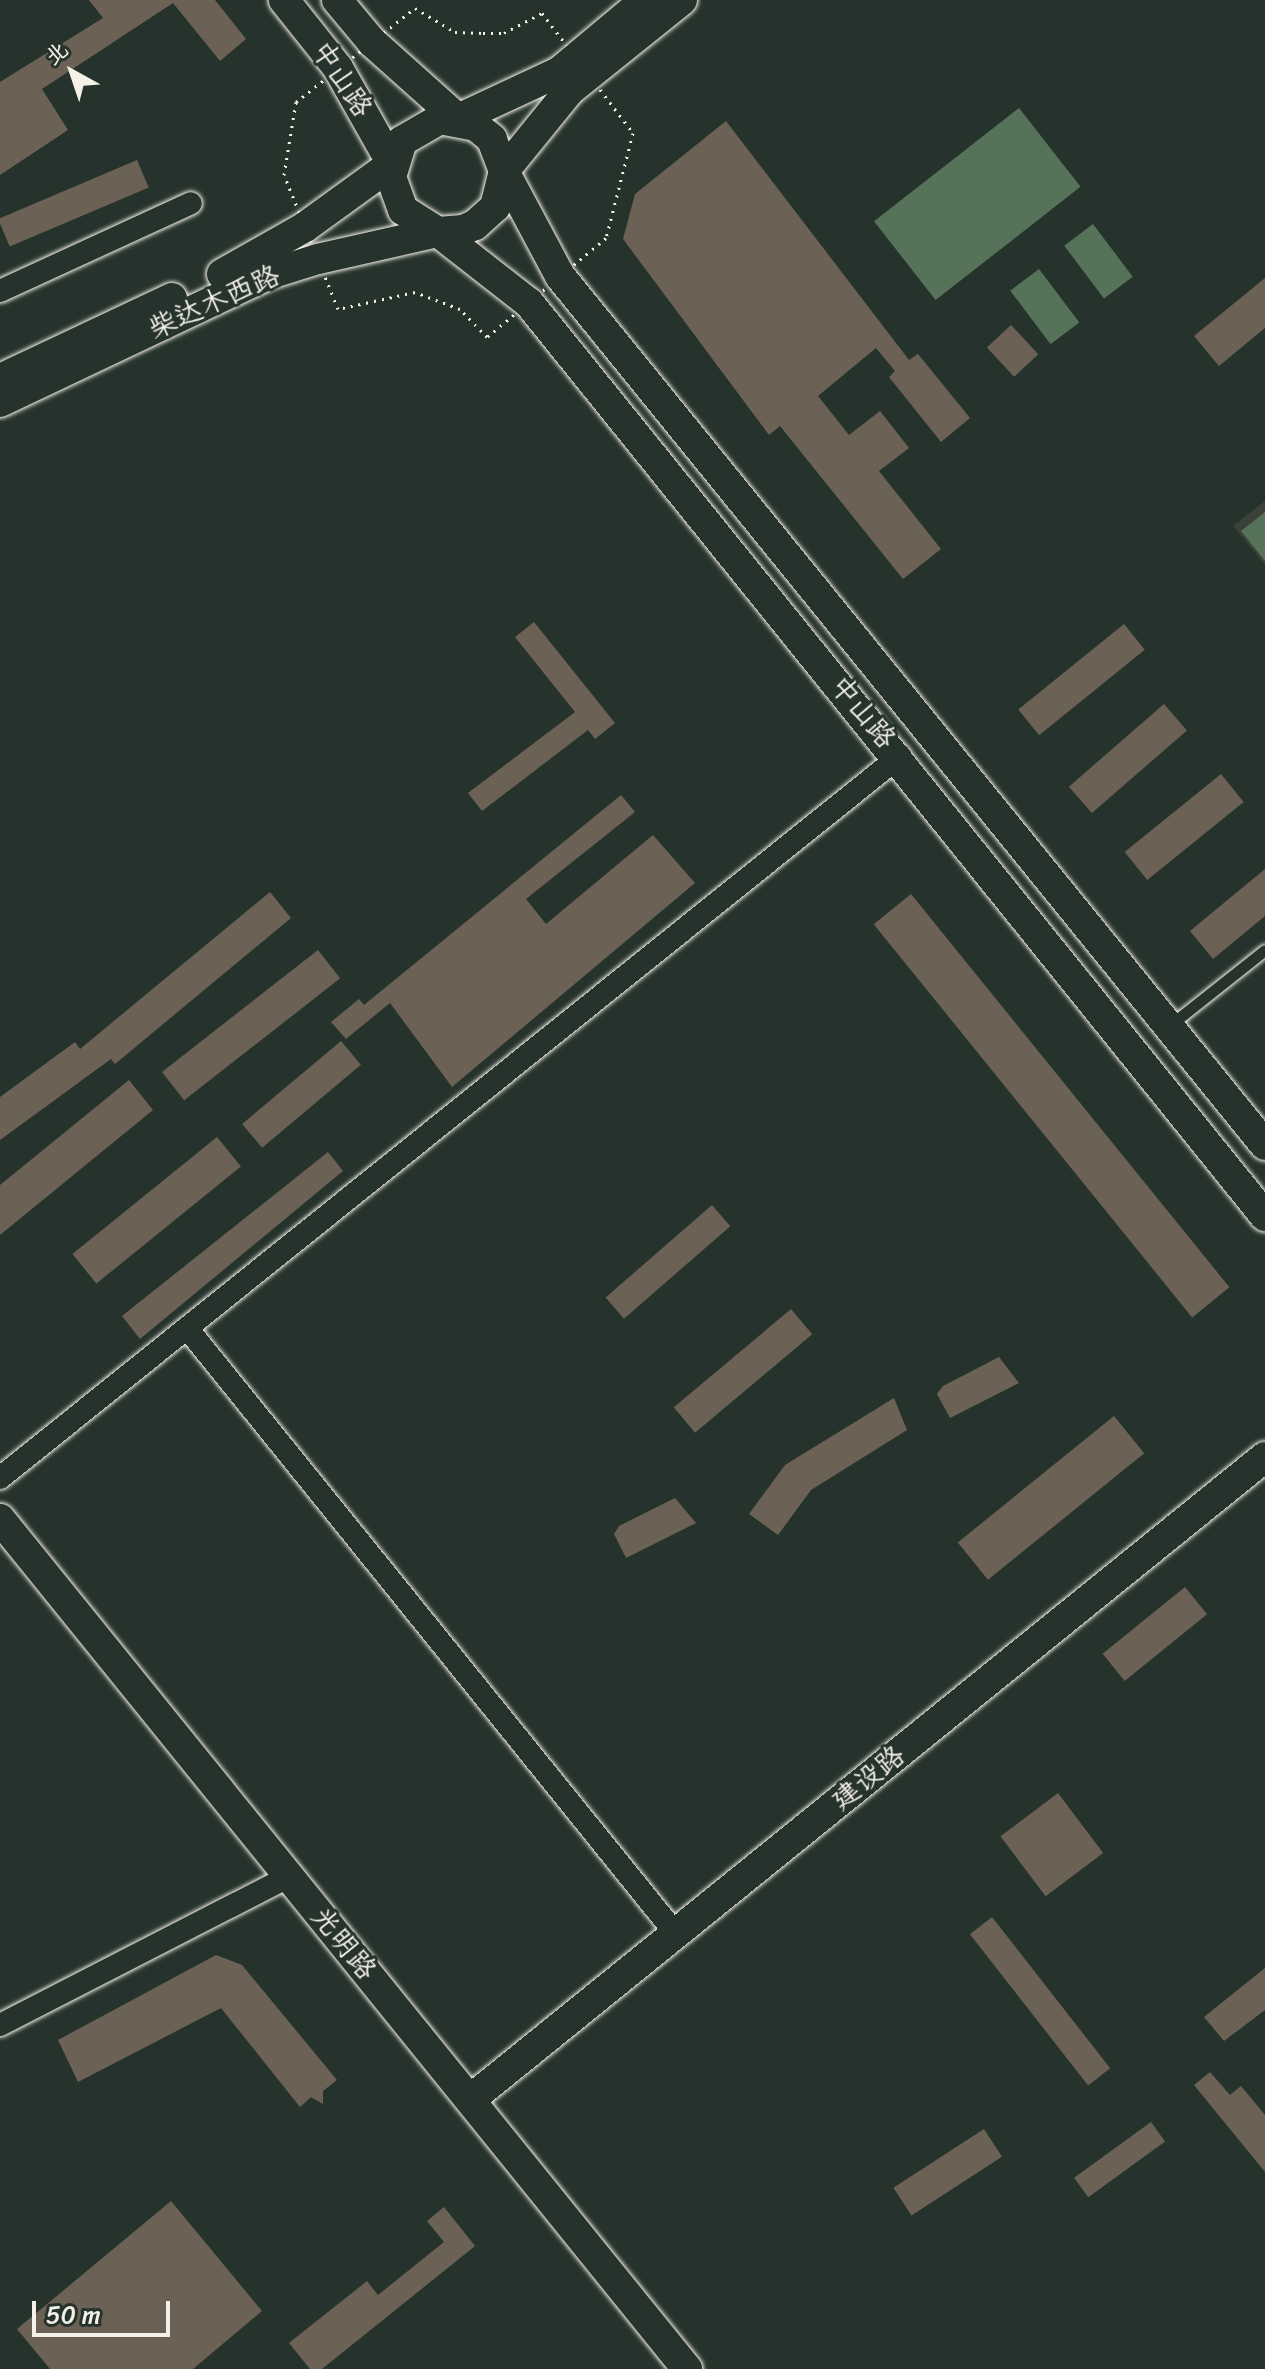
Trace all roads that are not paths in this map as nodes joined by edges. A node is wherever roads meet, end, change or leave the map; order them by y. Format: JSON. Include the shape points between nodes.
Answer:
{"nodes":[{"id":1,"x":284,"y":0,"type":"edge"},
{"id":2,"x":337,"y":0,"type":"edge"},
{"id":3,"x":645,"y":0,"type":"edge"},
{"id":4,"x":682,"y":0,"type":"edge"},
{"id":5,"x":583,"y":66,"type":"junction"},
{"id":6,"x":458,"y":119,"type":"junction"},
{"id":7,"x":392,"y":164,"type":"junction"},
{"id":8,"x":504,"y":171,"type":"junction"},
{"id":9,"x":191,"y":203,"type":"dead end"},
{"id":10,"x":438,"y":232,"type":"junction"},
{"id":11,"x":0,"y":291,"type":"edge"},
{"id":12,"x":0,"y":379,"type":"edge"},
{"id":13,"x":0,"y":402,"type":"edge"},
{"id":14,"x":900,"y":756,"type":"junction"},
{"id":15,"x":1265,"y":950,"type":"edge"},
{"id":16,"x":1168,"y":1026,"type":"junction"},
{"id":17,"x":1265,"y":1145,"type":"edge"},
{"id":18,"x":1265,"y":1216,"type":"edge"},
{"id":19,"x":187,"y":1328,"type":"junction"},
{"id":20,"x":1265,"y":1457,"type":"edge"},
{"id":21,"x":0,"y":1478,"type":"edge"},
{"id":22,"x":0,"y":1519,"type":"edge"},
{"id":23,"x":290,"y":1876,"type":"junction"},
{"id":24,"x":676,"y":1934,"type":"junction"},
{"id":25,"x":0,"y":2025,"type":"edge"},
{"id":26,"x":471,"y":2099,"type":"junction"},
{"id":27,"x":687,"y":2369,"type":"edge"}],
"edges":[{"from":1,"to":7,"type":"main road","name":"中山路","via":[[338,68]]},
{"from":2,"to":6,"type":"main road","name":"中山路","via":[[372,42]]},
{"from":3,"to":5,"type":"main road"},
{"from":4,"to":5,"type":"main road"},
{"from":5,"to":6,"type":"main road"},
{"from":5,"to":8,"type":"main road"},
{"from":6,"to":7,"type":"main road","via":[[411,132]]},
{"from":6,"to":8,"type":"main road","via":[[492,139]]},
{"from":7,"to":10,"type":"main road","via":[[403,210]]},
{"from":7,"to":12,"type":"main road","name":"柴达木西路","via":[[305,227]]},
{"from":8,"to":10,"type":"main road","via":[[502,193],[484,219]]},
{"from":8,"to":16,"type":"main road","name":"中山路","via":[[560,276]]},
{"from":9,"to":11,"type":"street"},
{"from":10,"to":13,"type":"main road","name":"柴达木西路","via":[[270,274]]},
{"from":10,"to":14,"type":"main road","name":"中山路","via":[[529,303]]},
{"from":14,"to":18,"type":"main road","name":"中山路"},
{"from":14,"to":19,"type":"street"},
{"from":15,"to":16,"type":"lane"},
{"from":16,"to":17,"type":"main road","name":"中山路"},
{"from":19,"to":21,"type":"street"},
{"from":19,"to":24,"type":"street"},
{"from":20,"to":24,"type":"main road","name":"建设路"},
{"from":22,"to":23,"type":"main road","name":"光明路"},
{"from":23,"to":25,"type":"street"},
{"from":23,"to":26,"type":"main road","name":"光明路"},
{"from":24,"to":26,"type":"main road","name":"建设路"},
{"from":26,"to":27,"type":"main road","name":"光明路"}]}
